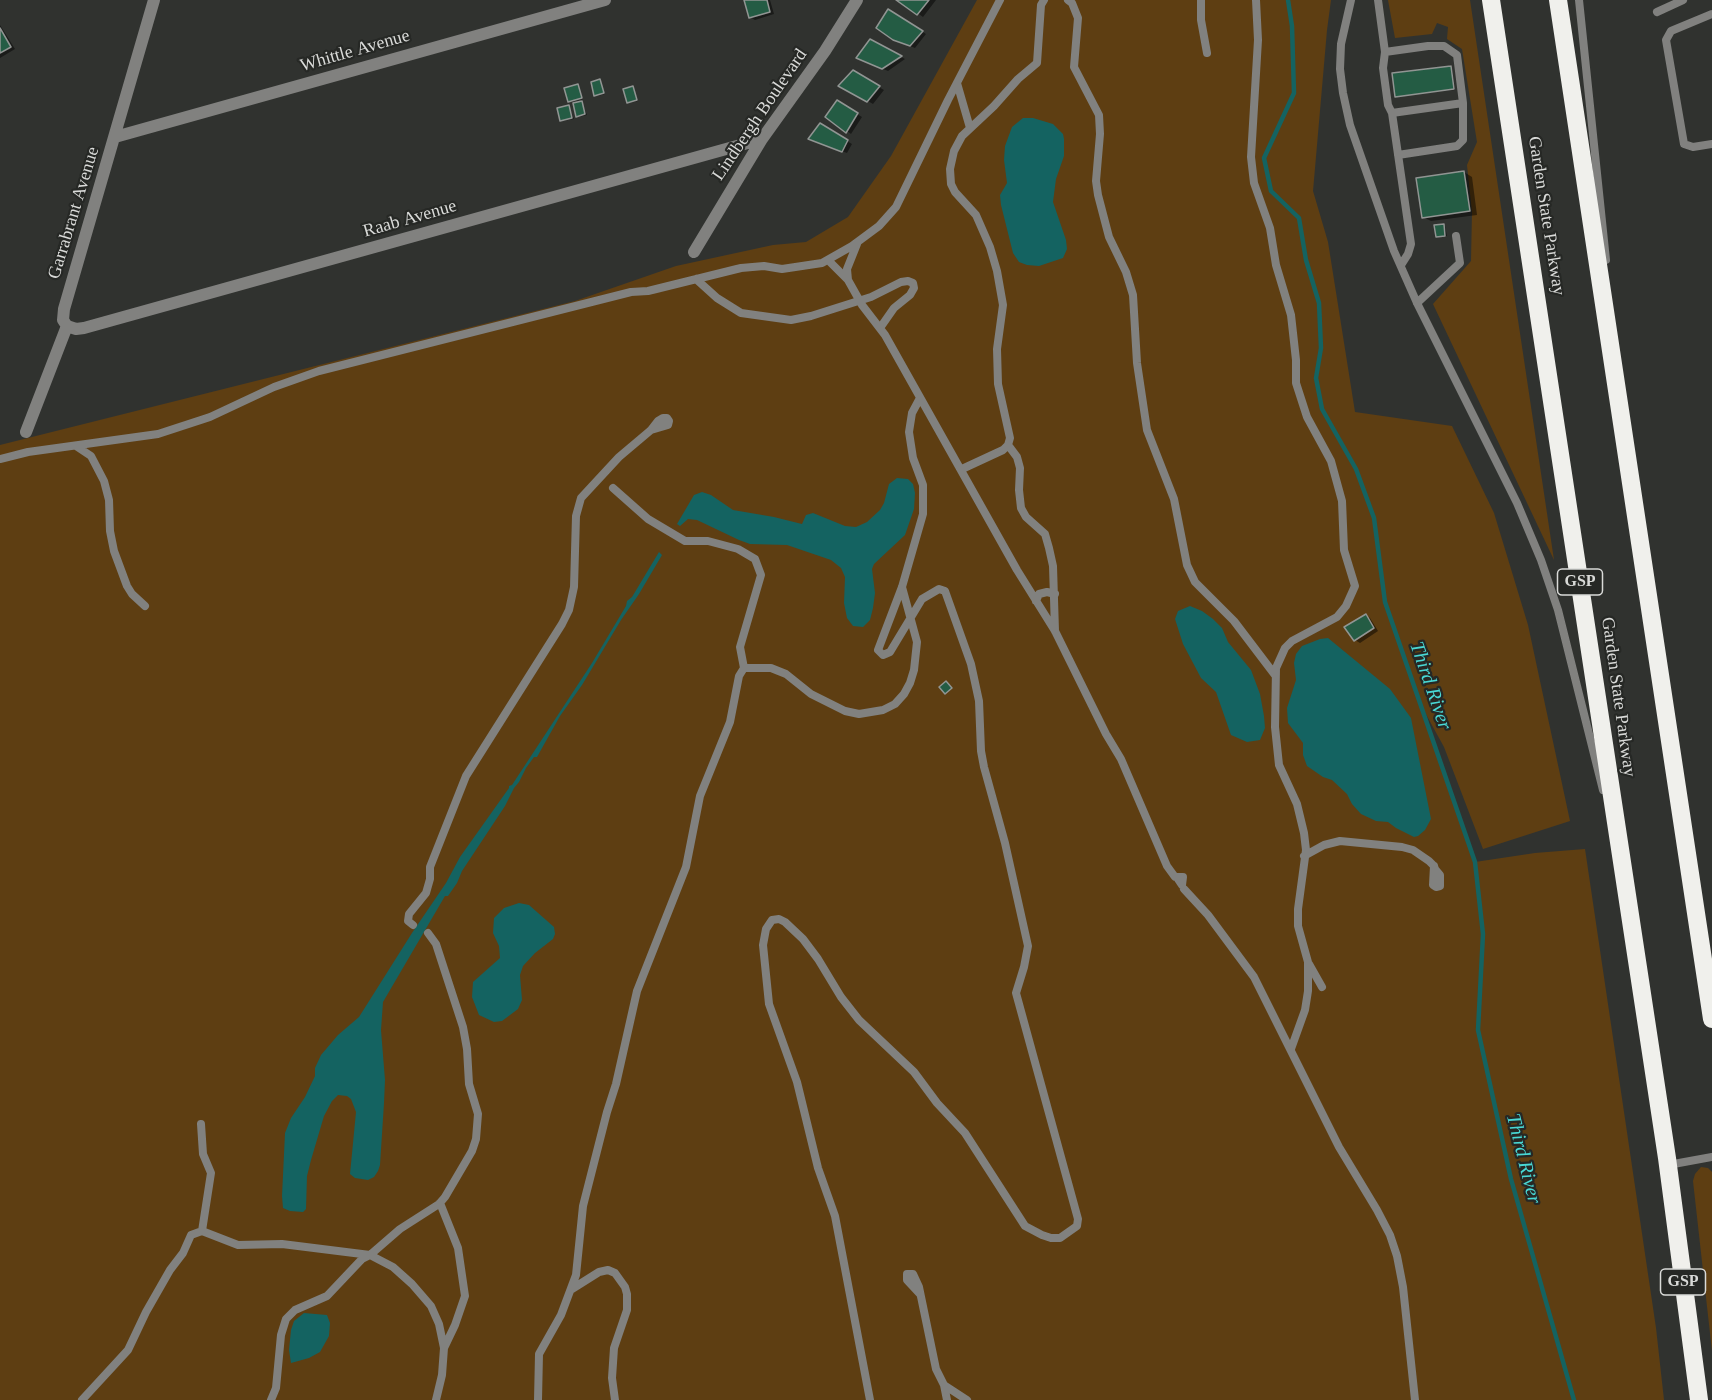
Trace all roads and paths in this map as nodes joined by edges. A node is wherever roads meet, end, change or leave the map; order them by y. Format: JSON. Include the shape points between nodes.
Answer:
{"nodes":[{"id":1,"x":154,"y":0,"type":"edge"},
{"id":2,"x":605,"y":0,"type":"edge"},
{"id":3,"x":857,"y":0,"type":"edge"},
{"id":4,"x":1000,"y":0,"type":"edge"},
{"id":5,"x":1044,"y":0,"type":"edge"},
{"id":6,"x":1068,"y":0,"type":"edge"},
{"id":7,"x":1201,"y":0,"type":"edge"},
{"id":8,"x":1256,"y":0,"type":"edge"},
{"id":9,"x":1351,"y":0,"type":"edge"},
{"id":10,"x":1378,"y":0,"type":"edge"},
{"id":11,"x":1491,"y":0,"type":"edge"},
{"id":12,"x":1558,"y":0,"type":"edge"},
{"id":13,"x":1579,"y":0,"type":"edge"},
{"id":14,"x":1683,"y":0,"type":"edge"},
{"id":15,"x":1657,"y":12,"type":"dead end"},
{"id":16,"x":1712,"y":14,"type":"edge"},
{"id":17,"x":1385,"y":52,"type":"junction"},
{"id":18,"x":1207,"y":53,"type":"dead end"},
{"id":19,"x":957,"y":83,"type":"junction"},
{"id":20,"x":1463,"y":103,"type":"junction"},
{"id":21,"x":1392,"y":113,"type":"junction"},
{"id":22,"x":970,"y":128,"type":"junction"},
{"id":23,"x":115,"y":137,"type":"junction"},
{"id":24,"x":762,"y":139,"type":"junction"},
{"id":25,"x":1712,"y":144,"type":"edge"},
{"id":26,"x":1398,"y":154,"type":"junction"},
{"id":27,"x":1456,"y":236,"type":"dead end"},
{"id":28,"x":859,"y":241,"type":"junction"},
{"id":29,"x":694,"y":252,"type":"dead end"},
{"id":30,"x":828,"y":260,"type":"junction"},
{"id":31,"x":1401,"y":265,"type":"junction"},
{"id":32,"x":696,"y":279,"type":"junction"},
{"id":33,"x":848,"y":280,"type":"junction"},
{"id":34,"x":859,"y":301,"type":"junction"},
{"id":35,"x":1417,"y":303,"type":"junction"},
{"id":36,"x":67,"y":326,"type":"junction"},
{"id":37,"x":880,"y":328,"type":"junction"},
{"id":38,"x":920,"y":398,"type":"junction"},
{"id":39,"x":651,"y":430,"type":"dead end"},
{"id":40,"x":26,"y":432,"type":"dead end"},
{"id":41,"x":75,"y":445,"type":"junction"},
{"id":42,"x":1008,"y":445,"type":"junction"},
{"id":43,"x":1626,"y":457,"type":"junction"},
{"id":44,"x":0,"y":459,"type":"edge"},
{"id":45,"x":962,"y":469,"type":"junction"},
{"id":46,"x":613,"y":488,"type":"dead end"},
{"id":47,"x":902,"y":587,"type":"junction"},
{"id":48,"x":1054,"y":594,"type":"junction"},
{"id":49,"x":1036,"y":601,"type":"junction"},
{"id":50,"x":144,"y":606,"type":"dead end"},
{"id":51,"x":911,"y":615,"type":"junction"},
{"id":52,"x":1055,"y":631,"type":"junction"},
{"id":53,"x":744,"y":668,"type":"junction"},
{"id":54,"x":1275,"y":675,"type":"junction"},
{"id":55,"x":1305,"y":840,"type":"junction"},
{"id":56,"x":1324,"y":845,"type":"junction"},
{"id":57,"x":1304,"y":856,"type":"junction"},
{"id":58,"x":1621,"y":863,"type":"junction"},
{"id":59,"x":1434,"y":866,"type":"dead end"},
{"id":60,"x":1178,"y":879,"type":"dead end"},
{"id":61,"x":1185,"y":889,"type":"dead end"},
{"id":62,"x":413,"y":925,"type":"dead end"},
{"id":63,"x":428,"y":933,"type":"dead end"},
{"id":64,"x":1308,"y":962,"type":"junction"},
{"id":65,"x":1322,"y":987,"type":"dead end"},
{"id":66,"x":1712,"y":1019,"type":"edge"},
{"id":67,"x":1291,"y":1049,"type":"junction"},
{"id":68,"x":201,"y":1124,"type":"dead end"},
{"id":69,"x":1712,"y":1157,"type":"edge"},
{"id":70,"x":1668,"y":1165,"type":"junction"},
{"id":71,"x":440,"y":1203,"type":"junction"},
{"id":72,"x":202,"y":1232,"type":"junction"},
{"id":73,"x":370,"y":1255,"type":"junction"},
{"id":74,"x":571,"y":1289,"type":"junction"},
{"id":75,"x":920,"y":1294,"type":"dead end"},
{"id":76,"x":444,"y":1348,"type":"junction"},
{"id":77,"x":944,"y":1384,"type":"junction"},
{"id":78,"x":82,"y":1400,"type":"edge"},
{"id":79,"x":271,"y":1400,"type":"edge"},
{"id":80,"x":436,"y":1400,"type":"edge"},
{"id":81,"x":538,"y":1400,"type":"edge"},
{"id":82,"x":615,"y":1400,"type":"edge"},
{"id":83,"x":870,"y":1400,"type":"edge"},
{"id":84,"x":947,"y":1400,"type":"edge"},
{"id":85,"x":967,"y":1400,"type":"edge"},
{"id":86,"x":1415,"y":1400,"type":"edge"},
{"id":87,"x":1699,"y":1400,"type":"edge"}],
"edges":[{"from":1,"to":23,"type":"street","name":"Garrabrant Avenue"},
{"from":2,"to":23,"type":"street","name":"Whittle Avenue"},
{"from":3,"to":24,"type":"street","name":"Lindbergh Boulevard"},
{"from":4,"to":19,"type":"lane"},
{"from":5,"to":22,"type":"lane","via":[[1037,63]]},
{"from":6,"to":54,"type":"lane","via":[[1078,18],[1074,67],[1099,115],[1096,181],[1100,207],[1133,295],[1137,363],[1147,430],[1174,499],[1187,565],[1196,582],[1234,621]]},
{"from":7,"to":18,"type":"lane"},
{"from":8,"to":54,"type":"lane","via":[[1258,39],[1251,157],[1254,183],[1270,228],[1291,315],[1296,383],[1307,417],[1331,461],[1342,501],[1344,550],[1355,586],[1336,617],[1285,648]]},
{"from":9,"to":31,"type":"lane","via":[[1341,44],[1343,93],[1383,223]]},
{"from":10,"to":17,"type":"lane"},
{"from":11,"to":58,"type":"highway","name":"Garden State Parkway","number":"GSP"},
{"from":12,"to":43,"type":"highway"},
{"from":13,"to":43,"type":"lane"},
{"from":14,"to":15,"type":"lane"},
{"from":16,"to":25,"type":"lane","via":[[1671,31],[1666,40],[1684,144]]},
{"from":17,"to":20,"type":"lane","via":[[1444,46],[1457,55]]},
{"from":17,"to":21,"type":"lane","via":[[1383,68]]},
{"from":19,"to":22,"type":"lane"},
{"from":19,"to":28,"type":"lane","via":[[896,207]]},
{"from":20,"to":21,"type":"lane"},
{"from":20,"to":26,"type":"lane","via":[[1463,140],[1457,146]]},
{"from":21,"to":26,"type":"lane"},
{"from":22,"to":42,"type":"lane","via":[[954,151],[951,184],[975,215],[997,271],[1004,305],[997,349],[998,384],[1010,438]]},
{"from":23,"to":36,"type":"street","name":"Garrabrant Avenue","via":[[63,313]]},
{"from":24,"to":29,"type":"street","name":"Lindbergh Boulevard"},
{"from":24,"to":36,"type":"street","name":"Raab Avenue","via":[[84,328]]},
{"from":26,"to":31,"type":"lane","via":[[1411,244]]},
{"from":27,"to":35,"type":"lane","via":[[1460,263]]},
{"from":28,"to":30,"type":"lane"},
{"from":28,"to":33,"type":"lane","via":[[847,269]]},
{"from":30,"to":32,"type":"lane","via":[[782,269],[741,268]]},
{"from":30,"to":33,"type":"lane"},
{"from":31,"to":35,"type":"lane"},
{"from":32,"to":34,"type":"lane","via":[[731,308],[759,316],[791,320]]},
{"from":32,"to":41,"type":"lane","via":[[319,370],[210,417],[158,434]]},
{"from":33,"to":34,"type":"lane"},
{"from":34,"to":37,"type":"lane"},
{"from":34,"to":37,"type":"lane","via":[[901,282],[913,283],[910,295],[894,308]]},
{"from":35,"to":58,"type":"lane","via":[[1517,503],[1541,560],[1558,610]]},
{"from":36,"to":40,"type":"street","name":"Garrabrant Avenue"},
{"from":37,"to":38,"type":"lane"},
{"from":38,"to":45,"type":"lane"},
{"from":38,"to":47,"type":"lane","via":[[909,432],[923,485],[923,514]]},
{"from":39,"to":62,"type":"lane","via":[[581,498],[576,516],[574,587],[569,610],[466,776],[430,867],[426,893],[409,914],[408,921]]},
{"from":41,"to":44,"type":"lane"},
{"from":41,"to":50,"type":"lane","via":[[92,456],[104,480],[110,500],[114,551],[127,585]]},
{"from":42,"to":45,"type":"lane"},
{"from":42,"to":48,"type":"lane","via":[[1020,468],[1021,508],[1045,534],[1053,566]]},
{"from":43,"to":66,"type":"highway"},
{"from":45,"to":49,"type":"lane"},
{"from":46,"to":53,"type":"lane","via":[[648,519],[685,541],[708,541],[738,549],[755,559],[761,575],[740,647]]},
{"from":47,"to":51,"type":"lane"},
{"from":47,"to":51,"type":"lane","via":[[879,645],[880,653],[890,652]]},
{"from":48,"to":49,"type":"lane","via":[[1039,594]]},
{"from":48,"to":52,"type":"lane"},
{"from":49,"to":52,"type":"lane"},
{"from":51,"to":53,"type":"lane","via":[[917,642],[914,670],[904,694],[883,710],[859,714],[844,711],[811,694],[786,674],[771,668]]},
{"from":51,"to":83,"type":"lane","via":[[927,595],[939,589],[945,591],[971,664],[979,701],[984,767],[1028,946],[1016,993],[1078,1219],[1077,1226],[1060,1238],[1025,1226],[965,1133],[914,1072],[853,1012],[803,939],[784,922],[772,920],[763,945],[769,1004],[797,1082],[818,1168],[835,1216]]},
{"from":52,"to":60,"type":"lane","via":[[1121,759],[1167,866],[1175,877],[1183,877],[1182,885]]},
{"from":53,"to":74,"type":"lane","via":[[730,722],[700,796],[686,867],[637,991],[583,1206]]},
{"from":54,"to":55,"type":"lane","via":[[1280,765],[1297,804]]},
{"from":55,"to":56,"type":"lane"},
{"from":55,"to":57,"type":"lane"},
{"from":56,"to":57,"type":"lane"},
{"from":56,"to":59,"type":"lane","via":[[1340,842],[1402,847],[1422,855]]},
{"from":57,"to":64,"type":"lane","via":[[1298,926]]},
{"from":58,"to":70,"type":"highway","name":"Garden State Parkway","number":"GSP"},
{"from":61,"to":67,"type":"lane","via":[[1254,976]]},
{"from":63,"to":71,"type":"lane","via":[[436,944],[463,1028],[469,1084],[479,1126],[472,1151]]},
{"from":64,"to":65,"type":"lane"},
{"from":64,"to":67,"type":"lane","via":[[1305,1010]]},
{"from":67,"to":86,"type":"lane","via":[[1339,1147],[1377,1210],[1397,1256]]},
{"from":68,"to":72,"type":"lane","via":[[203,1154],[211,1173]]},
{"from":69,"to":70,"type":"lane"},
{"from":70,"to":87,"type":"highway","name":"Garden State Parkway","number":"GSP"},
{"from":71,"to":73,"type":"lane"},
{"from":71,"to":76,"type":"lane","via":[[458,1248],[465,1296]]},
{"from":72,"to":73,"type":"lane","via":[[238,1245],[282,1244]]},
{"from":72,"to":78,"type":"lane","via":[[191,1235],[128,1350]]},
{"from":73,"to":76,"type":"lane","via":[[393,1267],[431,1306]]},
{"from":73,"to":79,"type":"lane","via":[[353,1267],[327,1296],[295,1310],[286,1319]]},
{"from":74,"to":81,"type":"lane","via":[[539,1354]]},
{"from":74,"to":82,"type":"lane","via":[[608,1270],[625,1287],[627,1310],[614,1348]]},
{"from":75,"to":77,"type":"lane","via":[[907,1280],[907,1274],[916,1279],[928,1325],[936,1369]]},
{"from":76,"to":80,"type":"lane"},
{"from":77,"to":84,"type":"lane"},
{"from":77,"to":85,"type":"lane"}]}
